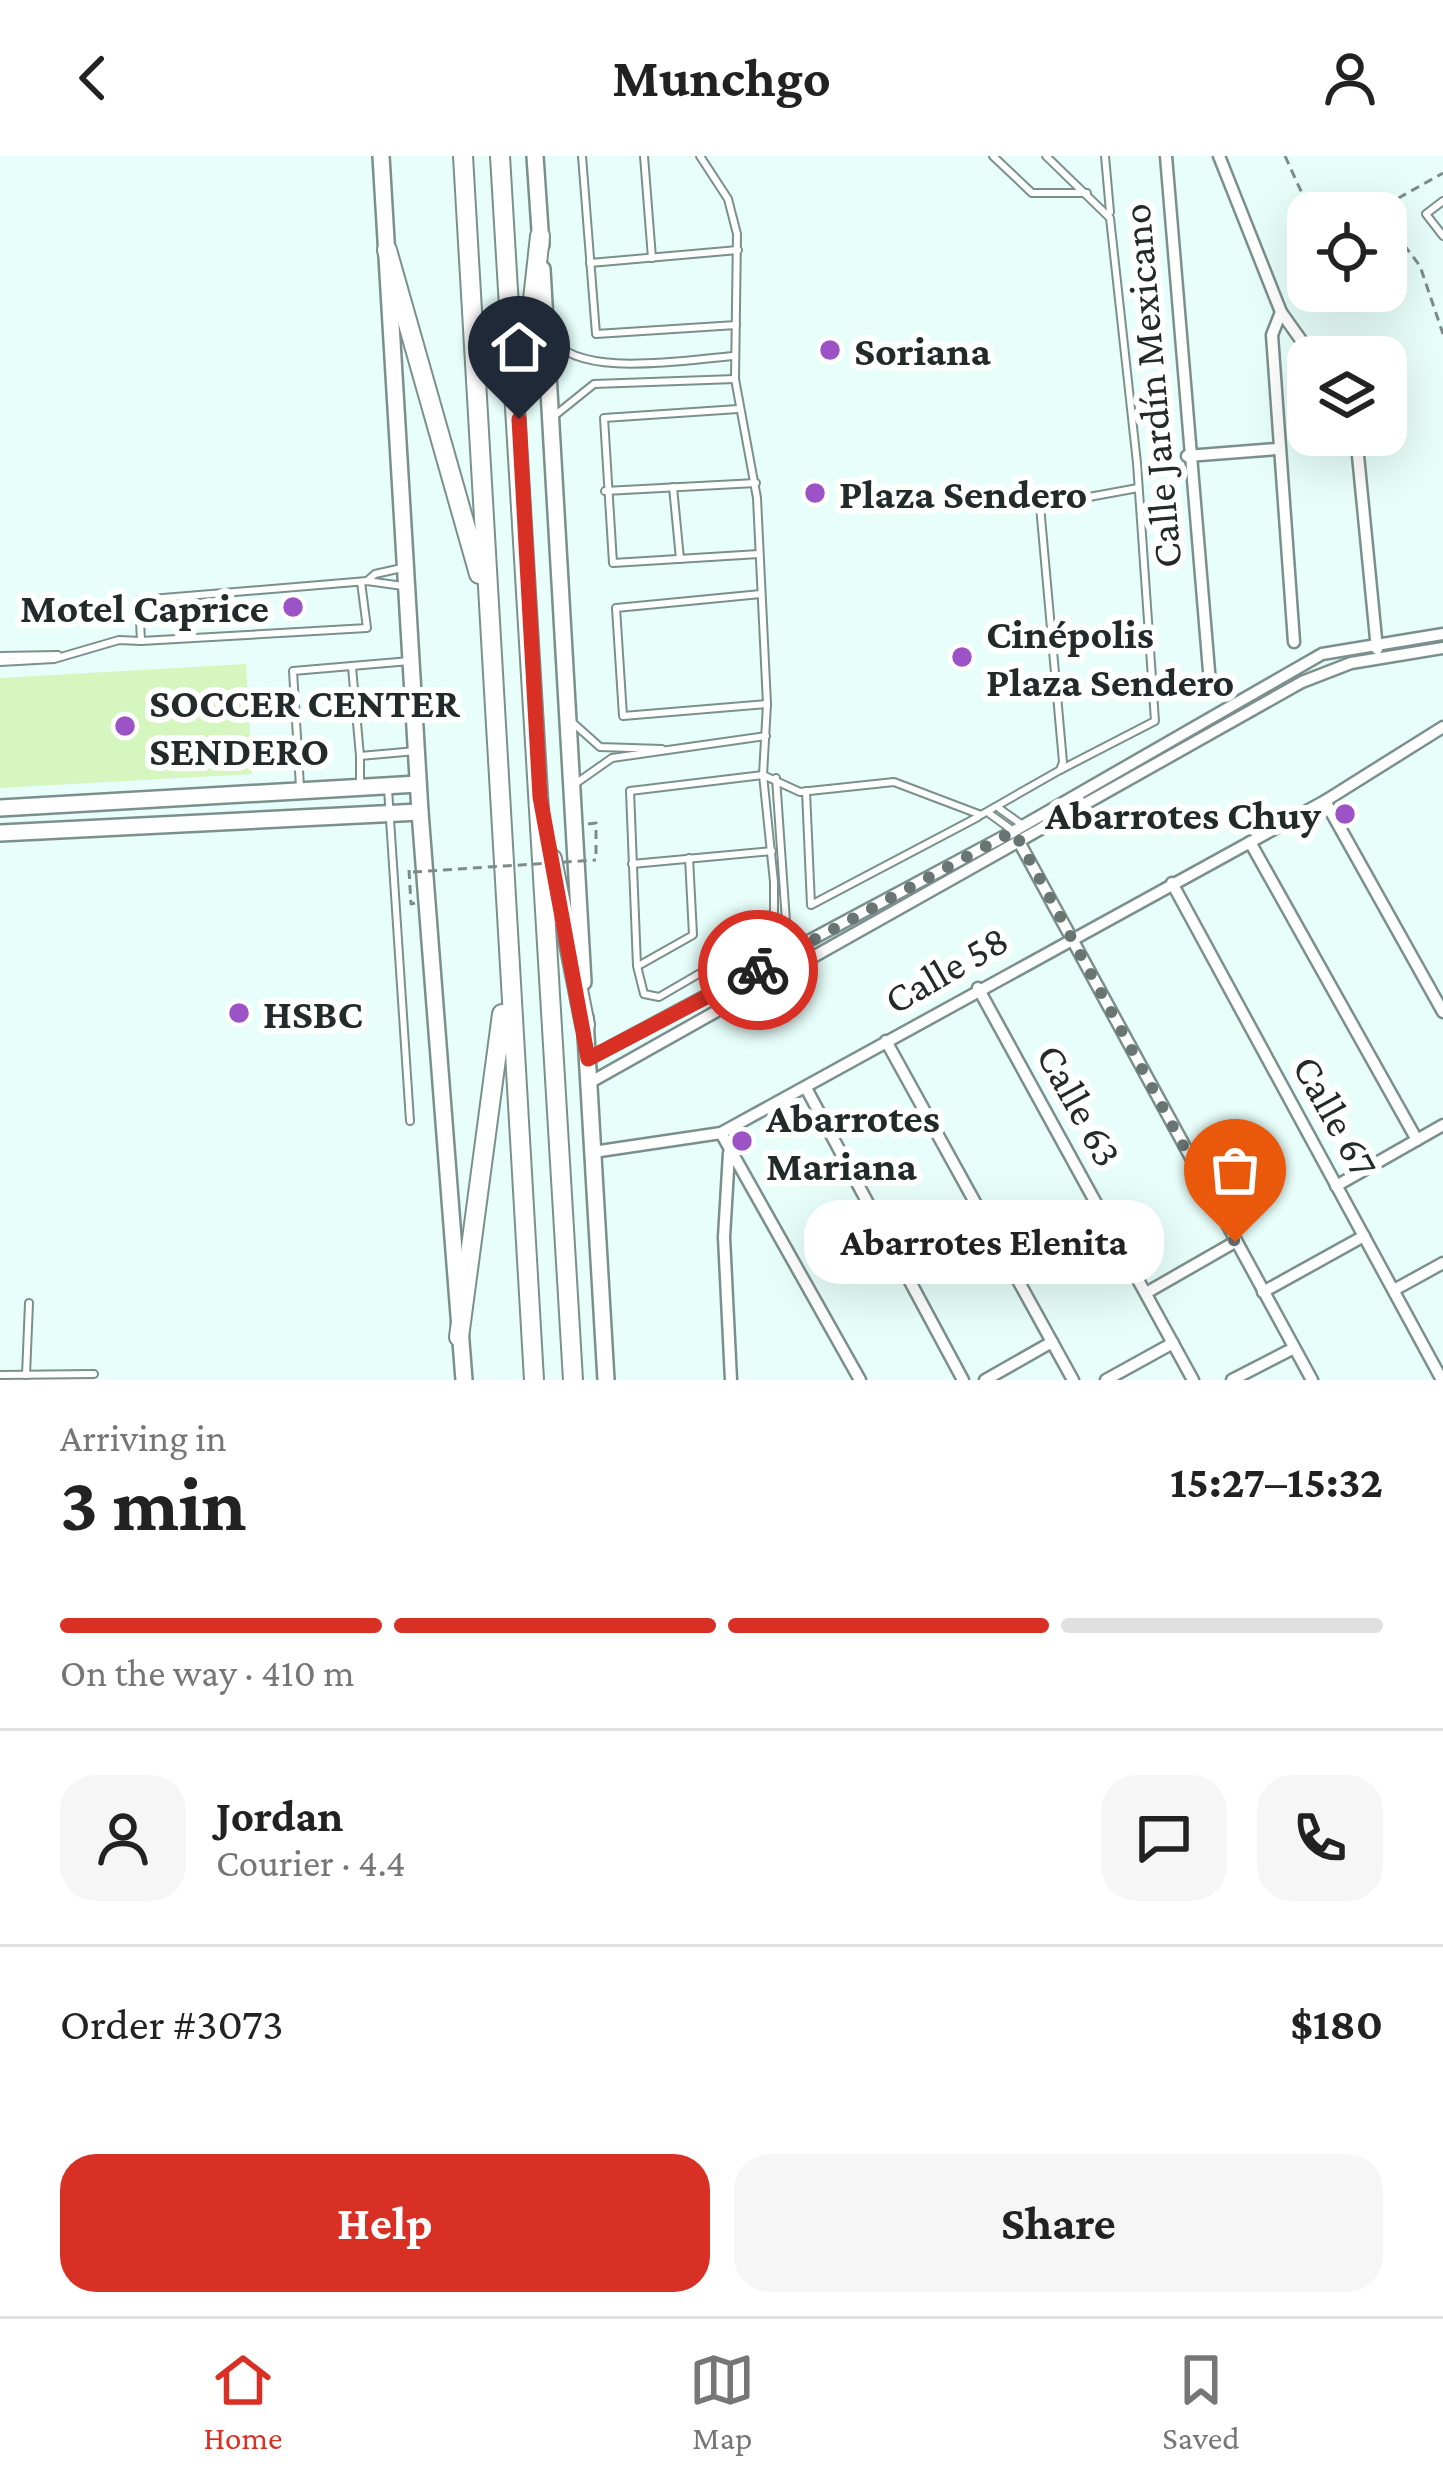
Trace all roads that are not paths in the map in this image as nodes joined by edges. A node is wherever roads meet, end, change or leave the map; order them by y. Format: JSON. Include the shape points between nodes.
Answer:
{"nodes":[{"id":1,"x":381,"y":156,"type":"edge"},
{"id":2,"x":463,"y":156,"type":"edge"},
{"id":3,"x":500,"y":156,"type":"edge"},
{"id":4,"x":536,"y":156,"type":"edge"},
{"id":5,"x":582,"y":156,"type":"edge"},
{"id":6,"x":644,"y":156,"type":"edge"},
{"id":7,"x":700,"y":156,"type":"edge"},
{"id":8,"x":993,"y":156,"type":"edge"},
{"id":9,"x":1046,"y":156,"type":"edge"},
{"id":10,"x":1105,"y":156,"type":"edge"},
{"id":11,"x":1166,"y":156,"type":"edge"},
{"id":12,"x":1219,"y":156,"type":"edge"},
{"id":13,"x":1087,"y":193,"type":"junction"},
{"id":14,"x":1443,"y":201,"type":"edge"},
{"id":15,"x":1110,"y":218,"type":"junction"},
{"id":16,"x":540,"y":236,"type":"junction"},
{"id":17,"x":1443,"y":236,"type":"edge"},
{"id":18,"x":387,"y":250,"type":"junction"},
{"id":19,"x":739,"y":250,"type":"junction"},
{"id":20,"x":652,"y":258,"type":"junction"},
{"id":21,"x":590,"y":263,"type":"junction"},
{"id":22,"x":1281,"y":312,"type":"junction"},
{"id":23,"x":736,"y":325,"type":"junction"},
{"id":24,"x":545,"y":327,"type":"junction"},
{"id":25,"x":1298,"y":336,"type":"edge"},
{"id":26,"x":735,"y":356,"type":"junction"},
{"id":27,"x":735,"y":379,"type":"junction"},
{"id":28,"x":738,"y":409,"type":"junction"},
{"id":29,"x":519,"y":419,"type":"junction"},
{"id":30,"x":550,"y":419,"type":"junction"},
{"id":31,"x":1277,"y":449,"type":"junction"},
{"id":32,"x":1187,"y":455,"type":"junction"},
{"id":33,"x":1359,"y":456,"type":"edge"},
{"id":34,"x":756,"y":482,"type":"junction"},
{"id":35,"x":673,"y":487,"type":"junction"},
{"id":36,"x":1138,"y":488,"type":"junction"},
{"id":37,"x":605,"y":491,"type":"junction"},
{"id":38,"x":759,"y":554,"type":"junction"},
{"id":39,"x":680,"y":559,"type":"junction"},
{"id":40,"x":406,"y":567,"type":"junction"},
{"id":41,"x":364,"y":582,"type":"junction"},
{"id":42,"x":406,"y":586,"type":"junction"},
{"id":43,"x":761,"y":594,"type":"junction"},
{"id":44,"x":488,"y":605,"type":"junction"},
{"id":45,"x":1443,"y":634,"type":"edge"},
{"id":46,"x":142,"y":641,"type":"junction"},
{"id":47,"x":1294,"y":642,"type":"dead end"},
{"id":48,"x":1443,"y":648,"type":"edge"},
{"id":49,"x":1377,"y":651,"type":"junction"},
{"id":50,"x":0,"y":659,"type":"edge"},
{"id":51,"x":411,"y":661,"type":"junction"},
{"id":52,"x":352,"y":667,"type":"junction"},
{"id":53,"x":1297,"y":669,"type":"junction"},
{"id":54,"x":1302,"y":682,"type":"junction"},
{"id":55,"x":1210,"y":683,"type":"dead end"},
{"id":56,"x":767,"y":704,"type":"junction"},
{"id":57,"x":1215,"y":718,"type":"junction"},
{"id":58,"x":568,"y":719,"type":"junction"},
{"id":59,"x":1443,"y":728,"type":"edge"},
{"id":60,"x":1217,"y":733,"type":"junction"},
{"id":61,"x":766,"y":736,"type":"junction"},
{"id":62,"x":666,"y":749,"type":"junction"},
{"id":63,"x":416,"y":751,"type":"junction"},
{"id":64,"x":360,"y":756,"type":"junction"},
{"id":65,"x":1060,"y":770,"type":"junction"},
{"id":66,"x":763,"y":776,"type":"junction"},
{"id":67,"x":776,"y":778,"type":"junction"},
{"id":68,"x":418,"y":784,"type":"junction"},
{"id":69,"x":388,"y":786,"type":"junction"},
{"id":70,"x":572,"y":786,"type":"junction"},
{"id":71,"x":360,"y":788,"type":"junction"},
{"id":72,"x":300,"y":790,"type":"junction"},
{"id":73,"x":806,"y":791,"type":"junction"},
{"id":74,"x":274,"y":792,"type":"junction"},
{"id":75,"x":540,"y":797,"type":"junction"},
{"id":76,"x":1324,"y":801,"type":"junction"},
{"id":77,"x":0,"y":808,"type":"edge"},
{"id":78,"x":1000,"y":809,"type":"junction"},
{"id":79,"x":420,"y":812,"type":"junction"},
{"id":80,"x":387,"y":814,"type":"junction"},
{"id":81,"x":986,"y":814,"type":"junction"},
{"id":82,"x":275,"y":820,"type":"junction"},
{"id":83,"x":0,"y":833,"type":"edge"},
{"id":84,"x":1022,"y":834,"type":"junction"},
{"id":85,"x":1250,"y":842,"type":"junction"},
{"id":86,"x":772,"y":851,"type":"junction"},
{"id":87,"x":689,"y":858,"type":"junction"},
{"id":88,"x":631,"y":864,"type":"junction"},
{"id":89,"x":1172,"y":884,"type":"junction"},
{"id":90,"x":772,"y":914,"type":"junction"},
{"id":91,"x":1068,"y":937,"type":"junction"},
{"id":92,"x":789,"y":954,"type":"junction"},
{"id":93,"x":774,"y":962,"type":"junction"},
{"id":94,"x":638,"y":966,"type":"junction"},
{"id":95,"x":508,"y":974,"type":"junction"},
{"id":96,"x":979,"y":988,"type":"junction"},
{"id":97,"x":1443,"y":1012,"type":"edge"},
{"id":98,"x":586,"y":1025,"type":"junction"},
{"id":99,"x":642,"y":1031,"type":"junction"},
{"id":100,"x":886,"y":1041,"type":"junction"},
{"id":101,"x":651,"y":1048,"type":"junction"},
{"id":102,"x":588,"y":1059,"type":"junction"},
{"id":103,"x":589,"y":1083,"type":"junction"},
{"id":104,"x":806,"y":1088,"type":"junction"},
{"id":105,"x":410,"y":1120,"type":"dead end"},
{"id":106,"x":1443,"y":1125,"type":"edge"},
{"id":107,"x":722,"y":1133,"type":"junction"},
{"id":108,"x":1417,"y":1140,"type":"junction"},
{"id":109,"x":729,"y":1150,"type":"junction"},
{"id":110,"x":593,"y":1152,"type":"junction"},
{"id":111,"x":1336,"y":1186,"type":"junction"},
{"id":112,"x":1364,"y":1236,"type":"junction"},
{"id":113,"x":1235,"y":1242,"type":"junction"},
{"id":114,"x":1443,"y":1263,"type":"edge"},
{"id":115,"x":1394,"y":1290,"type":"junction"},
{"id":116,"x":1263,"y":1292,"type":"junction"},
{"id":117,"x":1146,"y":1293,"type":"junction"},
{"id":118,"x":28,"y":1303,"type":"dead end"},
{"id":119,"x":459,"y":1337,"type":"junction"},
{"id":120,"x":1052,"y":1342,"type":"junction"},
{"id":121,"x":1173,"y":1343,"type":"junction"},
{"id":122,"x":1294,"y":1348,"type":"junction"},
{"id":123,"x":94,"y":1374,"type":"dead end"},
{"id":124,"x":0,"y":1375,"type":"edge"},
{"id":125,"x":26,"y":1375,"type":"junction"},
{"id":126,"x":464,"y":1380,"type":"edge"},
{"id":127,"x":534,"y":1380,"type":"edge"},
{"id":128,"x":573,"y":1380,"type":"edge"},
{"id":129,"x":606,"y":1380,"type":"edge"},
{"id":130,"x":731,"y":1380,"type":"edge"},
{"id":131,"x":860,"y":1380,"type":"edge"},
{"id":132,"x":962,"y":1380,"type":"edge"},
{"id":133,"x":985,"y":1380,"type":"edge"},
{"id":134,"x":1073,"y":1380,"type":"edge"},
{"id":135,"x":1106,"y":1380,"type":"edge"},
{"id":136,"x":1192,"y":1380,"type":"edge"},
{"id":137,"x":1232,"y":1380,"type":"edge"},
{"id":138,"x":1312,"y":1380,"type":"edge"},
{"id":139,"x":1442,"y":1380,"type":"edge"}],
"edges":[{"from":1,"to":18,"type":"main road"},
{"from":2,"to":44,"type":"highway"},
{"from":3,"to":29,"type":"highway"},
{"from":4,"to":16,"type":"main road"},
{"from":5,"to":21,"type":"lane"},
{"from":6,"to":20,"type":"lane"},
{"from":7,"to":19,"type":"lane","via":[[728,199]]},
{"from":8,"to":13,"type":"lane","via":[[1032,193]]},
{"from":9,"to":13,"type":"lane"},
{"from":10,"to":15,"type":"lane"},
{"from":11,"to":32,"type":"street","name":"Calle Jardín Mexicano"},
{"from":12,"to":22,"type":"street"},
{"from":13,"to":15,"type":"lane"},
{"from":14,"to":17,"type":"lane","via":[[1426,214]]},
{"from":15,"to":36,"type":"lane"},
{"from":16,"to":24,"type":"main road"},
{"from":16,"to":29,"type":"highway"},
{"from":18,"to":40,"type":"main road"},
{"from":18,"to":44,"type":"highway"},
{"from":19,"to":20,"type":"lane"},
{"from":19,"to":23,"type":"lane"},
{"from":20,"to":21,"type":"lane"},
{"from":21,"to":23,"type":"lane","via":[[596,334]]},
{"from":22,"to":25,"type":"street"},
{"from":22,"to":31,"type":"street","via":[[1272,335]]},
{"from":23,"to":26,"type":"lane"},
{"from":24,"to":26,"type":"lane","via":[[562,352],[593,363]]},
{"from":24,"to":30,"type":"main road"},
{"from":26,"to":27,"type":"lane"},
{"from":27,"to":28,"type":"lane"},
{"from":27,"to":30,"type":"lane","via":[[594,384]]},
{"from":28,"to":34,"type":"lane"},
{"from":28,"to":37,"type":"lane","via":[[604,418]]},
{"from":29,"to":75,"type":"highway"},
{"from":30,"to":58,"type":"main road"},
{"from":31,"to":32,"type":"street"},
{"from":31,"to":47,"type":"street"},
{"from":32,"to":55,"type":"street","name":"Calle Jardín Mexicano"},
{"from":33,"to":49,"type":"street"},
{"from":34,"to":35,"type":"lane"},
{"from":34,"to":38,"type":"lane"},
{"from":35,"to":37,"type":"lane"},
{"from":35,"to":39,"type":"lane"},
{"from":36,"to":65,"type":"lane","via":[[1155,721]]},
{"from":36,"to":65,"type":"lane","via":[[1040,506]]},
{"from":37,"to":39,"type":"lane","via":[[614,562]]},
{"from":38,"to":39,"type":"lane"},
{"from":38,"to":43,"type":"lane"},
{"from":40,"to":41,"type":"lane"},
{"from":40,"to":42,"type":"main road"},
{"from":41,"to":42,"type":"lane"},
{"from":41,"to":46,"type":"lane","via":[[139,600]]},
{"from":41,"to":46,"type":"lane","via":[[367,628]]},
{"from":42,"to":51,"type":"main road"},
{"from":43,"to":56,"type":"lane"},
{"from":43,"to":56,"type":"lane","via":[[616,608],[619,679],[623,716]]},
{"from":44,"to":95,"type":"highway"},
{"from":45,"to":49,"type":"street"},
{"from":46,"to":50,"type":"lane"},
{"from":48,"to":49,"type":"street"},
{"from":49,"to":53,"type":"street","via":[[1346,646]]},
{"from":49,"to":54,"type":"street"},
{"from":51,"to":52,"type":"lane"},
{"from":51,"to":63,"type":"main road"},
{"from":52,"to":64,"type":"lane"},
{"from":52,"to":72,"type":"lane","via":[[293,671]]},
{"from":53,"to":54,"type":"street"},
{"from":53,"to":57,"type":"street"},
{"from":54,"to":60,"type":"street"},
{"from":56,"to":61,"type":"lane"},
{"from":57,"to":60,"type":"street"},
{"from":57,"to":84,"type":"street"},
{"from":58,"to":62,"type":"lane","via":[[599,747]]},
{"from":58,"to":70,"type":"main road"},
{"from":59,"to":76,"type":"street","name":"Calle 58"},
{"from":60,"to":84,"type":"street"},
{"from":61,"to":62,"type":"lane"},
{"from":61,"to":66,"type":"lane"},
{"from":62,"to":70,"type":"lane","via":[[612,758]]},
{"from":63,"to":64,"type":"lane"},
{"from":63,"to":68,"type":"main road"},
{"from":64,"to":71,"type":"lane"},
{"from":65,"to":78,"type":"lane"},
{"from":66,"to":67,"type":"lane"},
{"from":66,"to":86,"type":"lane"},
{"from":66,"to":88,"type":"lane","via":[[630,791]]},
{"from":67,"to":73,"type":"lane"},
{"from":67,"to":92,"type":"lane"},
{"from":68,"to":69,"type":"main road"},
{"from":68,"to":79,"type":"main road"},
{"from":69,"to":71,"type":"main road"},
{"from":69,"to":80,"type":"lane"},
{"from":70,"to":98,"type":"main road"},
{"from":71,"to":72,"type":"main road"},
{"from":72,"to":74,"type":"main road"},
{"from":73,"to":81,"type":"lane","via":[[894,782]]},
{"from":73,"to":81,"type":"lane","via":[[811,905]]},
{"from":74,"to":77,"type":"main road"},
{"from":74,"to":82,"type":"main road"},
{"from":75,"to":98,"type":"highway"},
{"from":75,"to":128,"type":"highway"},
{"from":76,"to":85,"type":"street","name":"Calle 58"},
{"from":76,"to":97,"type":"street"},
{"from":78,"to":81,"type":"lane"},
{"from":78,"to":84,"type":"lane"},
{"from":79,"to":80,"type":"main road"},
{"from":79,"to":119,"type":"main road"},
{"from":80,"to":82,"type":"main road"},
{"from":80,"to":105,"type":"lane"},
{"from":81,"to":84,"type":"lane"},
{"from":82,"to":83,"type":"main road"},
{"from":84,"to":91,"type":"street"},
{"from":84,"to":92,"type":"street"},
{"from":84,"to":101,"type":"street"},
{"from":85,"to":89,"type":"street","name":"Calle 58"},
{"from":85,"to":108,"type":"street"},
{"from":86,"to":87,"type":"lane"},
{"from":86,"to":90,"type":"lane"},
{"from":87,"to":88,"type":"lane"},
{"from":87,"to":94,"type":"lane","via":[[693,935]]},
{"from":88,"to":94,"type":"lane"},
{"from":89,"to":91,"type":"street","name":"Calle 58"},
{"from":89,"to":111,"type":"street","name":"Calle 67"},
{"from":90,"to":93,"type":"lane"},
{"from":90,"to":94,"type":"lane","via":[[757,940],[659,997],[640,989]]},
{"from":91,"to":96,"type":"street","name":"Calle 58"},
{"from":91,"to":113,"type":"street"},
{"from":92,"to":93,"type":"street"},
{"from":93,"to":99,"type":"street"},
{"from":95,"to":119,"type":"highway"},
{"from":95,"to":127,"type":"highway"},
{"from":96,"to":100,"type":"street","name":"Calle 58"},
{"from":96,"to":117,"type":"street","name":"Calle 63"},
{"from":98,"to":102,"type":"main road"},
{"from":99,"to":101,"type":"street"},
{"from":99,"to":102,"type":"street"},
{"from":100,"to":104,"type":"street","name":"Calle 58"},
{"from":100,"to":120,"type":"street"},
{"from":101,"to":103,"type":"street"},
{"from":102,"to":103,"type":"main road"},
{"from":103,"to":110,"type":"main road"},
{"from":104,"to":107,"type":"street","name":"Calle 58"},
{"from":104,"to":132,"type":"street"},
{"from":106,"to":108,"type":"street"},
{"from":107,"to":109,"type":"street"},
{"from":107,"to":110,"type":"street","name":"Calle 58"},
{"from":108,"to":111,"type":"street"},
{"from":109,"to":130,"type":"street"},
{"from":109,"to":131,"type":"street"},
{"from":110,"to":129,"type":"main road"},
{"from":111,"to":112,"type":"street","name":"Calle 67"},
{"from":112,"to":115,"type":"street","name":"Calle 67"},
{"from":112,"to":116,"type":"street"},
{"from":113,"to":116,"type":"street"},
{"from":113,"to":117,"type":"street"},
{"from":114,"to":115,"type":"street"},
{"from":115,"to":139,"type":"street","name":"Calle 67"},
{"from":116,"to":122,"type":"street"},
{"from":117,"to":121,"type":"street","name":"Calle 63"},
{"from":118,"to":125,"type":"lane"},
{"from":119,"to":126,"type":"main road"},
{"from":120,"to":133,"type":"street"},
{"from":120,"to":134,"type":"street"},
{"from":121,"to":135,"type":"street"},
{"from":121,"to":136,"type":"street","name":"Calle 63"},
{"from":122,"to":137,"type":"street"},
{"from":122,"to":138,"type":"street"},
{"from":123,"to":125,"type":"lane"},
{"from":124,"to":125,"type":"lane"}]}
